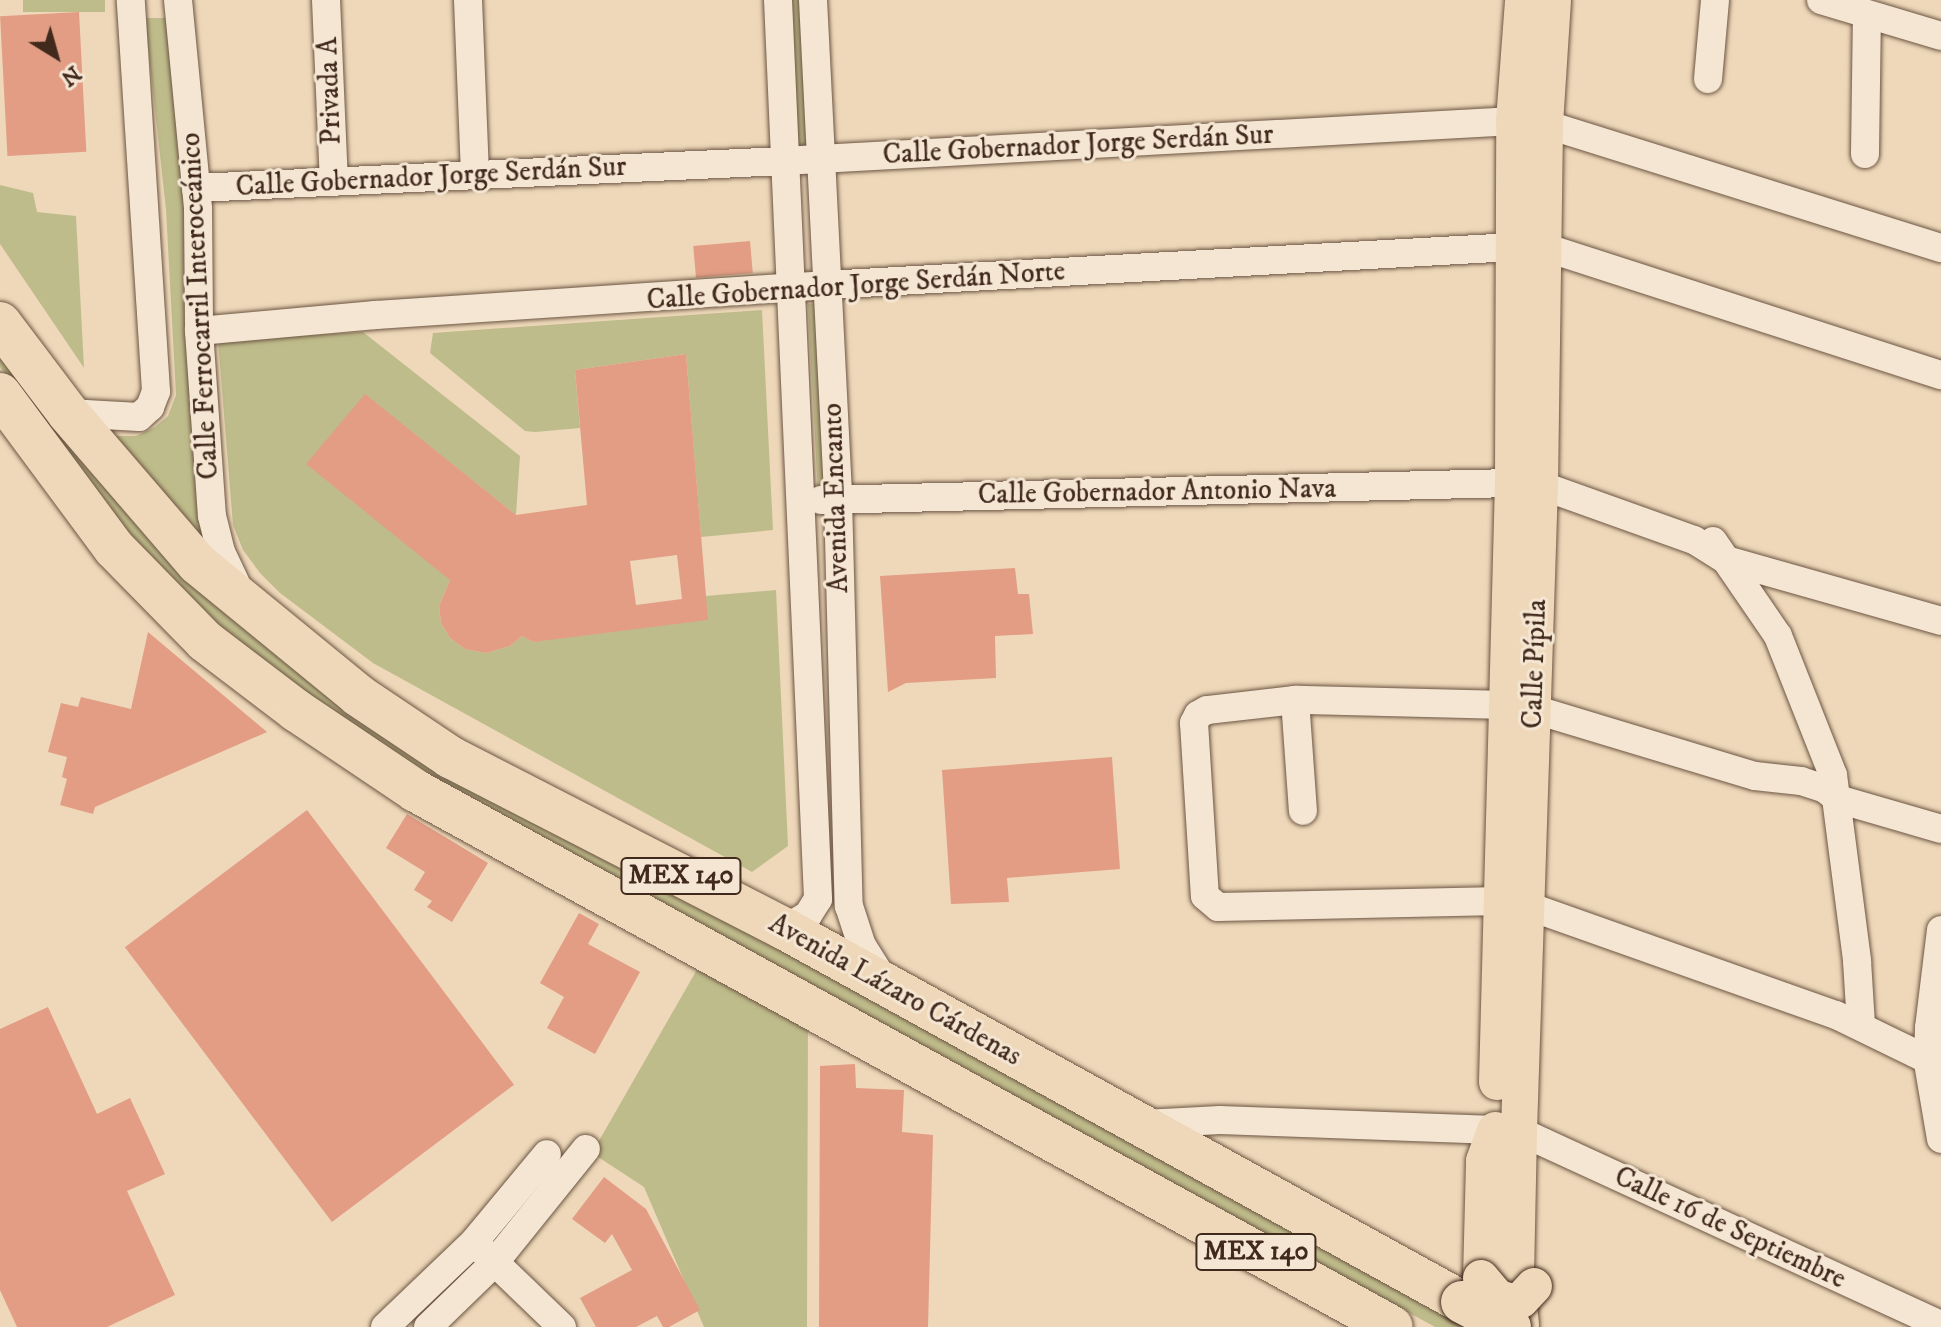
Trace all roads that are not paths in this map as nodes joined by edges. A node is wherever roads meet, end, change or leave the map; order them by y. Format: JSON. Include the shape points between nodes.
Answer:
{"nodes":[{"id":1,"x":326,"y":0,"type":"edge"},
{"id":2,"x":468,"y":0,"type":"edge"},
{"id":3,"x":778,"y":0,"type":"edge"},
{"id":4,"x":813,"y":0,"type":"edge"},
{"id":5,"x":1523,"y":0,"type":"edge"},
{"id":6,"x":1553,"y":0,"type":"edge"},
{"id":7,"x":1715,"y":0,"type":"edge"},
{"id":8,"x":1821,"y":0,"type":"edge"},
{"id":9,"x":179,"y":4,"type":"edge"},
{"id":10,"x":132,"y":5,"type":"edge"},
{"id":11,"x":1867,"y":15,"type":"junction"},
{"id":12,"x":1941,"y":36,"type":"edge"},
{"id":13,"x":1708,"y":79,"type":"dead end"},
{"id":14,"x":1530,"y":122,"type":"junction"},
{"id":15,"x":1865,"y":154,"type":"dead end"},
{"id":16,"x":822,"y":159,"type":"junction"},
{"id":17,"x":783,"y":161,"type":"junction"},
{"id":18,"x":475,"y":174,"type":"junction"},
{"id":19,"x":334,"y":182,"type":"junction"},
{"id":20,"x":196,"y":188,"type":"junction"},
{"id":21,"x":1529,"y":247,"type":"junction"},
{"id":22,"x":1941,"y":248,"type":"edge"},
{"id":23,"x":825,"y":285,"type":"junction"},
{"id":24,"x":789,"y":289,"type":"junction"},
{"id":25,"x":0,"y":323,"type":"edge"},
{"id":26,"x":199,"y":331,"type":"junction"},
{"id":27,"x":1941,"y":375,"type":"edge"},
{"id":28,"x":0,"y":394,"type":"edge"},
{"id":29,"x":68,"y":413,"type":"junction"},
{"id":30,"x":1527,"y":484,"type":"junction"},
{"id":31,"x":838,"y":499,"type":"junction"},
{"id":32,"x":801,"y":501,"type":"junction"},
{"id":33,"x":1711,"y":547,"type":"junction"},
{"id":34,"x":246,"y":606,"type":"junction"},
{"id":35,"x":1941,"y":607,"type":"edge"},
{"id":36,"x":1941,"y":621,"type":"edge"},
{"id":37,"x":1295,"y":700,"type":"junction"},
{"id":38,"x":1520,"y":707,"type":"junction"},
{"id":39,"x":1838,"y":799,"type":"junction"},
{"id":40,"x":1303,"y":811,"type":"dead end"},
{"id":41,"x":1941,"y":829,"type":"edge"},
{"id":42,"x":1515,"y":903,"type":"junction"},
{"id":43,"x":785,"y":929,"type":"junction"},
{"id":44,"x":1941,"y":930,"type":"edge"},
{"id":45,"x":888,"y":987,"type":"junction"},
{"id":46,"x":1861,"y":1025,"type":"junction"},
{"id":47,"x":1935,"y":1064,"type":"edge"},
{"id":48,"x":1220,"y":1120,"type":"junction"},
{"id":49,"x":1144,"y":1124,"type":"junction"},
{"id":50,"x":1507,"y":1131,"type":"junction"},
{"id":51,"x":1941,"y":1139,"type":"edge"},
{"id":52,"x":586,"y":1149,"type":"dead end"},
{"id":53,"x":547,"y":1154,"type":"dead end"},
{"id":54,"x":1202,"y":1157,"type":"junction"},
{"id":55,"x":474,"y":1242,"type":"junction"},
{"id":56,"x":495,"y":1262,"type":"junction"},
{"id":57,"x":1471,"y":1290,"type":"junction"},
{"id":58,"x":1941,"y":1325,"type":"edge"},
{"id":59,"x":385,"y":1327,"type":"edge"},
{"id":60,"x":428,"y":1327,"type":"edge"},
{"id":61,"x":562,"y":1327,"type":"edge"},
{"id":62,"x":1392,"y":1327,"type":"edge"},
{"id":63,"x":1496,"y":1327,"type":"edge"},
{"id":64,"x":1510,"y":1327,"type":"edge"},
{"id":65,"x":1521,"y":1327,"type":"edge"}],
"edges":[{"from":1,"to":19,"type":"street","name":"Privada A"},
{"from":2,"to":18,"type":"street"},
{"from":3,"to":17,"type":"street","name":"Avenida Encanto"},
{"from":4,"to":16,"type":"street","name":"Avenida Encanto"},
{"from":5,"to":14,"type":"main road","name":"Calle Pípila"},
{"from":6,"to":14,"type":"main road","name":"Calle Pípila"},
{"from":7,"to":13,"type":"street"},
{"from":8,"to":11,"type":"street"},
{"from":9,"to":10,"type":"street"},
{"from":9,"to":20,"type":"street","name":"Calle Ferrocarril Interoceánico"},
{"from":10,"to":29,"type":"street","name":"Calle Ferrocarril Interoceánico","via":[[156,391],[139,417]]},
{"from":11,"to":12,"type":"street"},
{"from":11,"to":15,"type":"street"},
{"from":14,"to":16,"type":"street","name":"Calle Gobernador Jorge Serdán Sur"},
{"from":14,"to":21,"type":"main road","name":"Calle Pípila"},
{"from":14,"to":22,"type":"street","name":"Calle Gobernador Jorge Serdán Sur"},
{"from":16,"to":17,"type":"street","name":"Calle Gobernador Jorge Serdán Sur"},
{"from":16,"to":23,"type":"street","name":"Avenida Encanto"},
{"from":17,"to":18,"type":"street","name":"Calle Gobernador Jorge Serdán Sur"},
{"from":17,"to":24,"type":"street","name":"Avenida Encanto"},
{"from":18,"to":19,"type":"street","name":"Calle Gobernador Jorge Serdán Sur"},
{"from":19,"to":20,"type":"street","name":"Calle Gobernador Jorge Serdán Sur"},
{"from":20,"to":26,"type":"street","name":"Calle Ferrocarril Interoceánico"},
{"from":21,"to":23,"type":"street","name":"Calle Gobernador Jorge Serdán Norte"},
{"from":21,"to":27,"type":"street","name":"Calle Gobernador Jorge Serdán Norte"},
{"from":21,"to":30,"type":"main road","name":"Calle Pípila"},
{"from":23,"to":24,"type":"street","name":"Calle Gobernador Jorge Serdán Norte"},
{"from":23,"to":31,"type":"street","name":"Avenida Encanto"},
{"from":24,"to":26,"type":"street","name":"Calle Gobernador Jorge Serdán Norte"},
{"from":24,"to":32,"type":"street","name":"Avenida Encanto"},
{"from":25,"to":29,"type":"highway","name":"Avenida Lázaro Cárdenas","number":"MEX 140"},
{"from":26,"to":34,"type":"street","name":"Calle Ferrocarril Interoceánico","via":[[212,516],[221,552]]},
{"from":28,"to":62,"type":"highway","name":"Avenida Lázaro Cárdenas","number":"MEX 140","via":[[114,548],[205,641],[416,791]]},
{"from":29,"to":34,"type":"highway","name":"Avenida Lázaro Cárdenas","number":"MEX 140","via":[[188,553]]},
{"from":30,"to":31,"type":"street","name":"Calle Gobernador Antonio Nava"},
{"from":30,"to":33,"type":"street","name":"Calle Gobernador Antonio Nava"},
{"from":30,"to":38,"type":"main road","name":"Calle Pípila"},
{"from":31,"to":32,"type":"street","name":"Calle Gobernador Antonio Nava"},
{"from":31,"to":45,"type":"street","name":"Avenida Encanto","via":[[849,906],[861,944]]},
{"from":32,"to":43,"type":"street","name":"Avenida Encanto","via":[[818,899],[808,915]]},
{"from":33,"to":35,"type":"street","name":"Calle Gobernador Antonio Nava"},
{"from":33,"to":36,"type":"street","name":"Calle Gobernador Antonio Nava"},
{"from":33,"to":39,"type":"street","via":[[1778,636]]},
{"from":34,"to":43,"type":"highway","name":"Avenida Lázaro Cárdenas","number":"MEX 140","via":[[359,696],[450,757]]},
{"from":37,"to":38,"type":"street"},
{"from":37,"to":40,"type":"street"},
{"from":37,"to":42,"type":"street","via":[[1207,710],[1194,723],[1205,896],[1210,903]]},
{"from":38,"to":39,"type":"street","via":[[1755,776],[1801,781]]},
{"from":38,"to":42,"type":"main road","name":"Calle Pípila"},
{"from":39,"to":41,"type":"street"},
{"from":39,"to":46,"type":"street"},
{"from":42,"to":46,"type":"street"},
{"from":42,"to":50,"type":"main road","name":"Calle Pípila"},
{"from":43,"to":45,"type":"highway","name":"Avenida Lázaro Cárdenas","number":"MEX 140"},
{"from":44,"to":47,"type":"street"},
{"from":45,"to":49,"type":"highway","name":"Avenida Lázaro Cárdenas","number":"MEX 140"},
{"from":46,"to":47,"type":"street"},
{"from":47,"to":51,"type":"street"},
{"from":48,"to":49,"type":"street"},
{"from":48,"to":50,"type":"street"},
{"from":48,"to":54,"type":"street","via":[[1204,1139]]},
{"from":49,"to":54,"type":"highway","name":"Avenida Lázaro Cárdenas","number":"MEX 140"},
{"from":50,"to":57,"type":"main road","via":[[1484,1161]]},
{"from":50,"to":57,"type":"main road","bridge":true,"via":[[1534,1189],[1534,1286],[1521,1300],[1505,1301],[1487,1290]]},
{"from":50,"to":58,"type":"street","name":"Calle 16 de Septiembre"},
{"from":50,"to":63,"type":"main road","name":"Calle Pípila","via":[[1491,1274]]},
{"from":50,"to":65,"type":"main road","name":"Calle Pípila"},
{"from":52,"to":56,"type":"street"},
{"from":53,"to":55,"type":"street"},
{"from":54,"to":57,"type":"highway","name":"Avenida Lázaro Cárdenas","number":"MEX 140"},
{"from":55,"to":56,"type":"street"},
{"from":55,"to":59,"type":"street"},
{"from":56,"to":60,"type":"street"},
{"from":56,"to":61,"type":"street"},
{"from":57,"to":64,"type":"highway","name":"Avenida Lázaro Cárdenas","number":"MEX 140","bridge":true}]}
